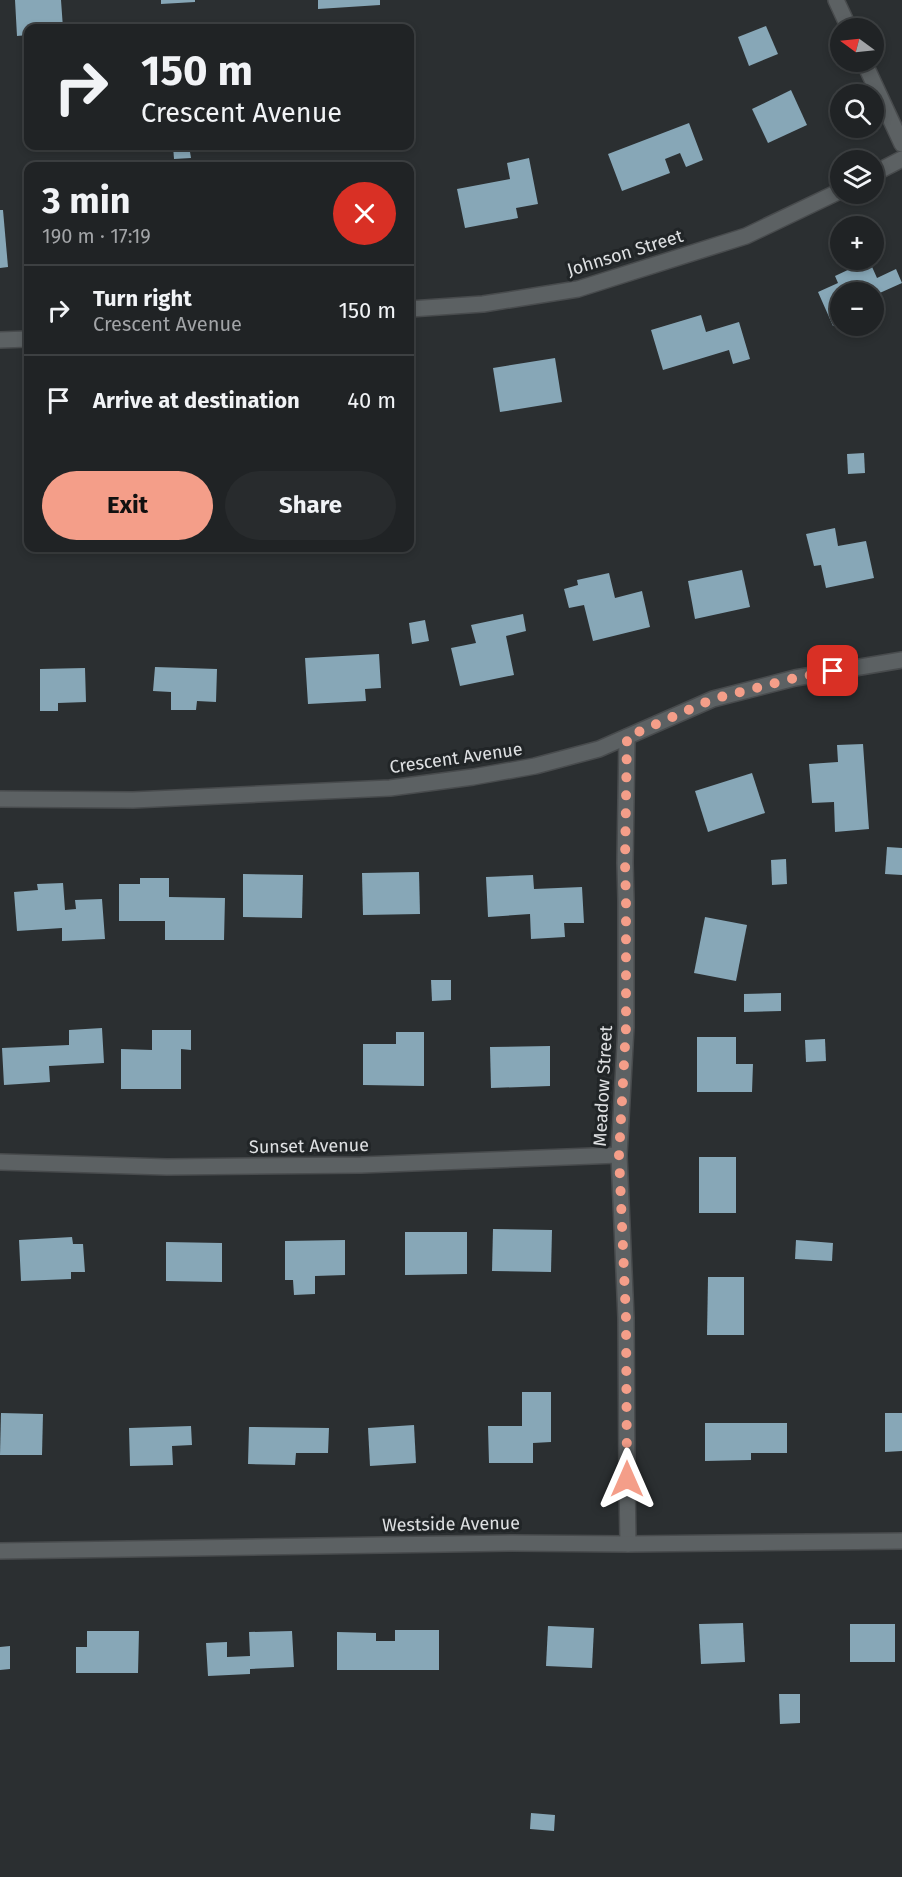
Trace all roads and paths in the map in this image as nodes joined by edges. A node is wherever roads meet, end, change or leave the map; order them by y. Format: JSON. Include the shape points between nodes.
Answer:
{"nodes":[{"id":1,"x":836,"y":0,"type":"edge"},
{"id":2,"x":844,"y":18,"type":"edge"},
{"id":3,"x":869,"y":72,"type":"edge"},
{"id":4,"x":902,"y":144,"type":"edge"},
{"id":5,"x":902,"y":159,"type":"edge"},
{"id":6,"x":884,"y":168,"type":"edge"},
{"id":7,"x":830,"y":196,"type":"edge"},
{"id":8,"x":414,"y":309,"type":"edge"},
{"id":9,"x":24,"y":339,"type":"edge"},
{"id":10,"x":0,"y":340,"type":"edge"},
{"id":11,"x":902,"y":660,"type":"edge"},
{"id":12,"x":627,"y":737,"type":"junction"},
{"id":13,"x":0,"y":799,"type":"edge"},
{"id":14,"x":619,"y":1155,"type":"junction"},
{"id":15,"x":0,"y":1161,"type":"edge"},
{"id":16,"x":902,"y":1541,"type":"edge"},
{"id":17,"x":628,"y":1544,"type":"junction"},
{"id":18,"x":0,"y":1551,"type":"edge"}],
"edges":[{"from":1,"to":2,"type":"street"},
{"from":3,"to":4,"type":"street"},
{"from":5,"to":6,"type":"street"},
{"from":7,"to":8,"type":"street","name":"Johnson Street","via":[[746,236],[578,289],[483,304]]},
{"from":9,"to":10,"type":"street"},
{"from":11,"to":12,"type":"street","name":"Crescent Avenue","via":[[795,678],[713,699]]},
{"from":12,"to":13,"type":"street","name":"Crescent Avenue","via":[[536,766],[390,788],[133,800]]},
{"from":12,"to":14,"type":"street","name":"Meadow Street","via":[[626,1027]]},
{"from":14,"to":15,"type":"street","name":"Sunset Avenue","via":[[361,1166],[167,1167]]},
{"from":14,"to":17,"type":"street","name":"Meadow Street","via":[[626,1318]]},
{"from":16,"to":17,"type":"street","name":"Westside Avenue"},
{"from":17,"to":18,"type":"street","name":"Westside Avenue"}]}
